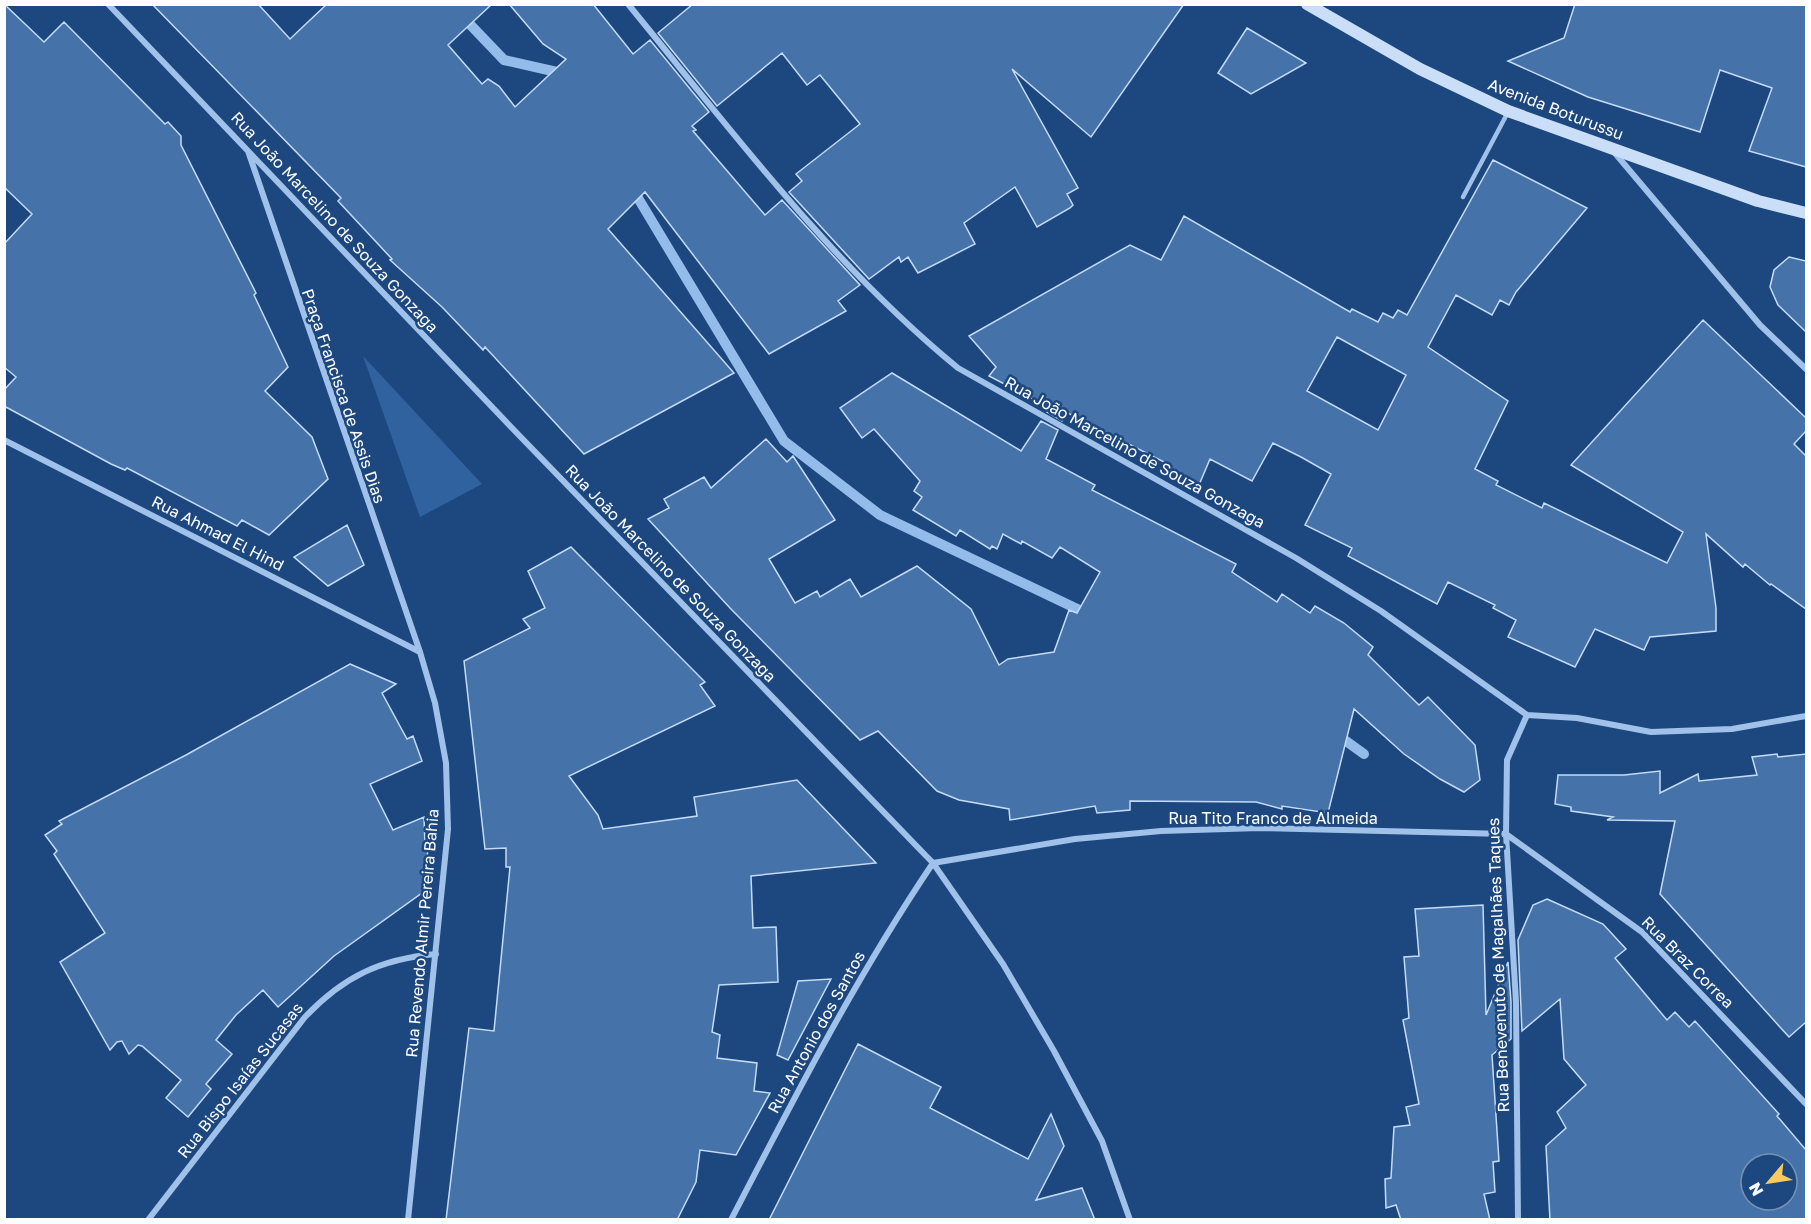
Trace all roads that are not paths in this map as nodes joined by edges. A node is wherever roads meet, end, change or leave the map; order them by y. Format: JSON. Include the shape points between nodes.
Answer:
{"nodes":[{"id":1,"x":108,"y":4,"type":"edge"},
{"id":2,"x":628,"y":4,"type":"edge"},
{"id":3,"x":1307,"y":4,"type":"edge"},
{"id":4,"x":1508,"y":111,"type":"junction"},
{"id":5,"x":246,"y":147,"type":"junction"},
{"id":6,"x":1611,"y":148,"type":"junction"},
{"id":7,"x":1463,"y":197,"type":"dead end"},
{"id":8,"x":1806,"y":213,"type":"edge"},
{"id":9,"x":1806,"y":369,"type":"edge"},
{"id":10,"x":4,"y":440,"type":"edge"},
{"id":11,"x":420,"y":652,"type":"junction"},
{"id":12,"x":1527,"y":714,"type":"junction"},
{"id":13,"x":1806,"y":716,"type":"edge"},
{"id":14,"x":1506,"y":834,"type":"junction"},
{"id":15,"x":933,"y":863,"type":"junction"},
{"id":16,"x":436,"y":954,"type":"junction"},
{"id":17,"x":1806,"y":1104,"type":"edge"},
{"id":18,"x":148,"y":1220,"type":"edge"},
{"id":19,"x":408,"y":1220,"type":"edge"},
{"id":20,"x":731,"y":1220,"type":"edge"},
{"id":21,"x":1130,"y":1220,"type":"edge"},
{"id":22,"x":1518,"y":1220,"type":"edge"}],
"edges":[{"from":1,"to":5,"type":"street","name":"Rua João Marcelino de Souza Gonzaga"},
{"from":2,"to":12,"type":"street","name":"Rua João Marcelino de Souza Gonzaga","via":[[814,230],[910,329],[958,368],[1296,558],[1381,611]]},
{"from":3,"to":4,"type":"main road","name":"Avenida Boturussu","via":[[1420,69]]},
{"from":4,"to":6,"type":"main road","name":"Avenida Boturussu"},
{"from":4,"to":7,"type":"lane"},
{"from":5,"to":11,"type":"street","name":"Praça Francisca de Assis Dias"},
{"from":5,"to":15,"type":"street","name":"Rua João Marcelino de Souza Gonzaga"},
{"from":6,"to":8,"type":"main road","name":"Avenida Boturussu","via":[[1758,201]]},
{"from":6,"to":9,"type":"street","via":[[1760,325]]},
{"from":10,"to":11,"type":"street","name":"Rua Ahmad El Hind"},
{"from":11,"to":16,"type":"street","name":"Rua Revendo Almir Pereira Bahia","via":[[446,763],[448,829]]},
{"from":12,"to":13,"type":"street","via":[[1577,718],[1652,732],[1732,729]]},
{"from":12,"to":14,"type":"street","name":"Rua Benevenuto de Magalhães Taques","via":[[1507,760]]},
{"from":14,"to":15,"type":"street","name":"Rua Tito Franco de Almeida","via":[[1260,828],[1161,831],[1075,839]]},
{"from":14,"to":17,"type":"street","name":"Rua Braz Correa","via":[[1642,932]]},
{"from":14,"to":22,"type":"street","name":"Rua Benevenuto de Magalhães Taques","via":[[1516,1002]]},
{"from":15,"to":20,"type":"street","name":"Rua Antonio dos Santos","via":[[886,932],[840,1011]]},
{"from":15,"to":21,"type":"street","name":"Rua João Marcelino de Souza Gonzaga","via":[[1003,964],[1054,1051],[1102,1141]]},
{"from":16,"to":18,"type":"street","name":"Rua Bispo Isaías Sucasas","via":[[404,957],[377,966],[351,978],[325,997],[277,1052]]},
{"from":16,"to":19,"type":"street","name":"Rua Revendo Almir Pereira Bahia"}]}
